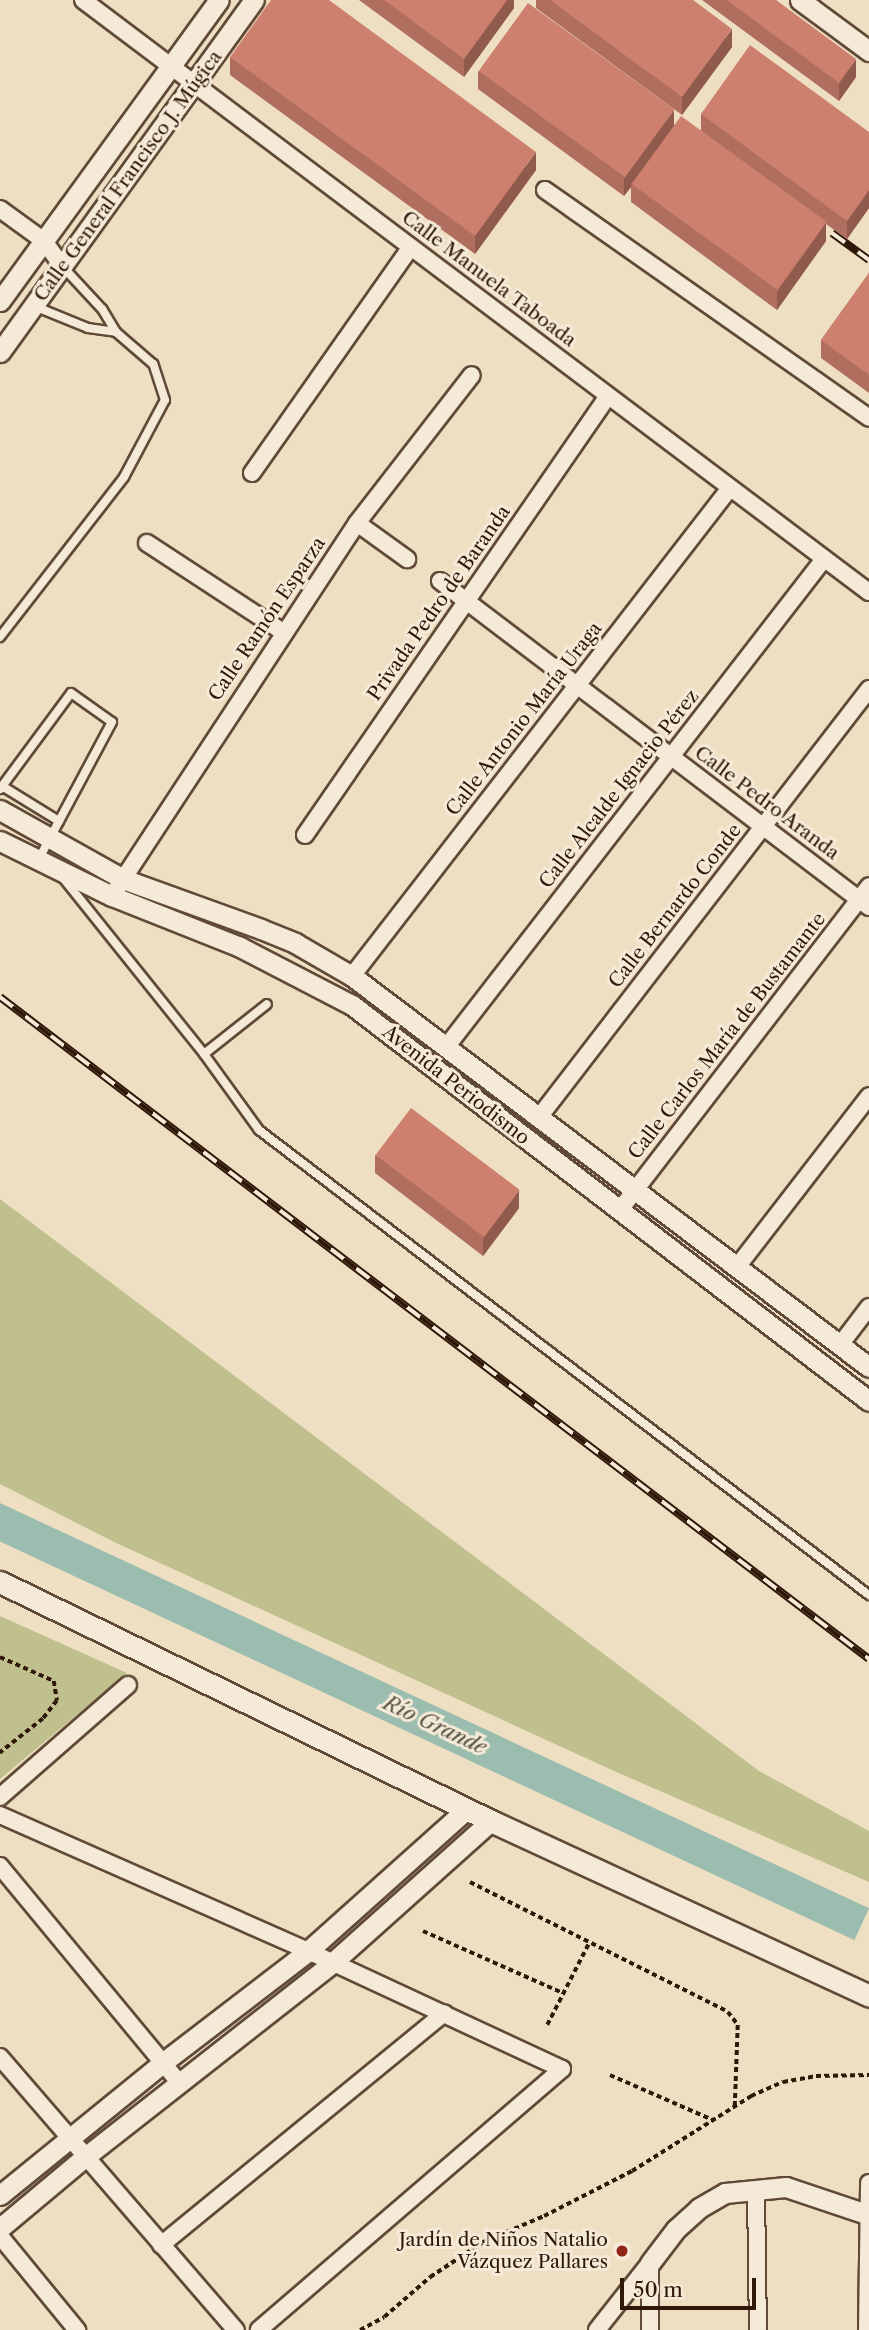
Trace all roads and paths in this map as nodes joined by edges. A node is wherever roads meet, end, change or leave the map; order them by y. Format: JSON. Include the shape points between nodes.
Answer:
{"nodes":[{"id":1,"x":83,"y":0,"type":"edge"},
{"id":2,"x":219,"y":0,"type":"edge"},
{"id":3,"x":254,"y":0,"type":"edge"},
{"id":4,"x":800,"y":0,"type":"edge"},
{"id":5,"x":869,"y":51,"type":"edge"},
{"id":6,"x":171,"y":66,"type":"junction"},
{"id":7,"x":194,"y":83,"type":"junction"},
{"id":8,"x":545,"y":190,"type":"dead end"},
{"id":9,"x":0,"y":209,"type":"edge"},
{"id":10,"x":44,"y":241,"type":"junction"},
{"id":11,"x":411,"y":247,"type":"junction"},
{"id":12,"x":62,"y":266,"type":"junction"},
{"id":13,"x":0,"y":301,"type":"edge"},
{"id":14,"x":34,"y":306,"type":"junction"},
{"id":15,"x":116,"y":332,"type":"junction"},
{"id":16,"x":0,"y":352,"type":"edge"},
{"id":17,"x":471,"y":375,"type":"dead end"},
{"id":18,"x":608,"y":396,"type":"junction"},
{"id":19,"x":869,"y":418,"type":"edge"},
{"id":20,"x":252,"y":472,"type":"dead end"},
{"id":21,"x":730,"y":488,"type":"junction"},
{"id":22,"x":357,"y":523,"type":"junction"},
{"id":23,"x":147,"y":543,"type":"dead end"},
{"id":24,"x":407,"y":559,"type":"dead end"},
{"id":25,"x":824,"y":559,"type":"junction"},
{"id":26,"x":440,"y":581,"type":"dead end"},
{"id":27,"x":869,"y":592,"type":"edge"},
{"id":28,"x":467,"y":601,"type":"junction"},
{"id":29,"x":283,"y":632,"type":"junction"},
{"id":30,"x":0,"y":637,"type":"edge"},
{"id":31,"x":577,"y":685,"type":"junction"},
{"id":32,"x":869,"y":689,"type":"edge"},
{"id":33,"x":671,"y":757,"type":"junction"},
{"id":34,"x":1,"y":788,"type":"edge"},
{"id":35,"x":0,"y":810,"type":"edge"},
{"id":36,"x":59,"y":821,"type":"junction"},
{"id":37,"x":763,"y":826,"type":"junction"},
{"id":38,"x":305,"y":835,"type":"dead end"},
{"id":39,"x":49,"y":839,"type":"junction"},
{"id":40,"x":0,"y":841,"type":"edge"},
{"id":41,"x":37,"y":862,"type":"junction"},
{"id":42,"x":58,"y":871,"type":"junction"},
{"id":43,"x":122,"y":878,"type":"junction"},
{"id":44,"x":112,"y":896,"type":"junction"},
{"id":45,"x":866,"y":898,"type":"edge"},
{"id":46,"x":352,"y":976,"type":"junction"},
{"id":47,"x":267,"y":1004,"type":"dead end"},
{"id":48,"x":447,"y":1046,"type":"junction"},
{"id":49,"x":204,"y":1054,"type":"junction"},
{"id":50,"x":869,"y":1096,"type":"edge"},
{"id":51,"x":540,"y":1116,"type":"junction"},
{"id":52,"x":636,"y":1189,"type":"junction"},
{"id":53,"x":619,"y":1212,"type":"junction"},
{"id":54,"x":737,"y":1268,"type":"junction"},
{"id":55,"x":869,"y":1307,"type":"edge"},
{"id":56,"x":840,"y":1345,"type":"junction"},
{"id":57,"x":869,"y":1367,"type":"edge"},
{"id":58,"x":869,"y":1401,"type":"edge"},
{"id":59,"x":0,"y":1583,"type":"edge"},
{"id":60,"x":869,"y":1595,"type":"edge"},
{"id":61,"x":0,"y":1657,"type":"edge"},
{"id":62,"x":128,"y":1685,"type":"dead end"},
{"id":63,"x":0,"y":1753,"type":"edge"},
{"id":64,"x":0,"y":1797,"type":"edge"},
{"id":65,"x":467,"y":1810,"type":"junction"},
{"id":66,"x":0,"y":1815,"type":"edge"},
{"id":67,"x":491,"y":1821,"type":"junction"},
{"id":68,"x":450,"y":1826,"type":"junction"},
{"id":69,"x":472,"y":1839,"type":"junction"},
{"id":70,"x":0,"y":1866,"type":"edge"},
{"id":71,"x":470,"y":1882,"type":"dead end"},
{"id":72,"x":423,"y":1931,"type":"dead end"},
{"id":73,"x":589,"y":1943,"type":"junction"},
{"id":74,"x":308,"y":1951,"type":"junction"},
{"id":75,"x":332,"y":1963,"type":"junction"},
{"id":76,"x":563,"y":1993,"type":"junction"},
{"id":77,"x":869,"y":1996,"type":"edge"},
{"id":78,"x":444,"y":2013,"type":"junction"},
{"id":79,"x":547,"y":2025,"type":"dead end"},
{"id":80,"x":0,"y":2057,"type":"edge"},
{"id":81,"x":161,"y":2064,"type":"junction"},
{"id":82,"x":610,"y":2075,"type":"dead end"},
{"id":83,"x":869,"y":2075,"type":"edge"},
{"id":84,"x":178,"y":2082,"type":"junction"},
{"id":85,"x":735,"y":2106,"type":"junction"},
{"id":86,"x":713,"y":2120,"type":"junction"},
{"id":87,"x":69,"y":2138,"type":"junction"},
{"id":88,"x":85,"y":2157,"type":"junction"},
{"id":89,"x":869,"y":2183,"type":"edge"},
{"id":90,"x":757,"y":2190,"type":"junction"},
{"id":91,"x":0,"y":2195,"type":"edge"},
{"id":92,"x":868,"y":2215,"type":"edge"},
{"id":93,"x":0,"y":2228,"type":"edge"},
{"id":94,"x":0,"y":2236,"type":"edge"},
{"id":95,"x":161,"y":2245,"type":"junction"},
{"id":96,"x":650,"y":2263,"type":"junction"},
{"id":97,"x":77,"y":2330,"type":"edge"},
{"id":98,"x":236,"y":2330,"type":"edge"},
{"id":99,"x":259,"y":2330,"type":"edge"},
{"id":100,"x":360,"y":2330,"type":"edge"},
{"id":101,"x":597,"y":2330,"type":"edge"},
{"id":102,"x":650,"y":2330,"type":"edge"},
{"id":103,"x":758,"y":2330,"type":"edge"},
{"id":104,"x":867,"y":2330,"type":"edge"}],
"edges":[{"from":1,"to":6,"type":"street","name":"Calle Manuela Taboada"},
{"from":2,"to":6,"type":"street","name":"Calle General Francisco J. Múgica"},
{"from":3,"to":7,"type":"street","name":"Calle General Francisco J. Múgica"},
{"from":4,"to":5,"type":"street"},
{"from":6,"to":7,"type":"street","name":"Calle Manuela Taboada"},
{"from":6,"to":10,"type":"street","name":"Calle General Francisco J. Múgica"},
{"from":7,"to":11,"type":"street","name":"Calle Manuela Taboada"},
{"from":7,"to":12,"type":"street","name":"Calle General Francisco J. Múgica"},
{"from":8,"to":19,"type":"street"},
{"from":9,"to":10,"type":"street"},
{"from":10,"to":12,"type":"street"},
{"from":10,"to":13,"type":"street","name":"Calle General Francisco J. Múgica"},
{"from":11,"to":18,"type":"street","name":"Calle Manuela Taboada"},
{"from":11,"to":20,"type":"street"},
{"from":12,"to":14,"type":"street","name":"Calle General Francisco J. Múgica"},
{"from":12,"to":15,"type":"lane","via":[[102,309]]},
{"from":14,"to":15,"type":"lane","via":[[88,328]]},
{"from":14,"to":16,"type":"street","name":"Calle General Francisco J. Múgica"},
{"from":15,"to":30,"type":"lane","via":[[153,364],[165,400],[124,477]]},
{"from":17,"to":22,"type":"street","name":"Calle Ramón Esparza"},
{"from":18,"to":21,"type":"street","name":"Calle Manuela Taboada"},
{"from":18,"to":28,"type":"street","name":"Privada Pedro de Baranda"},
{"from":21,"to":25,"type":"street","name":"Calle Manuela Taboada"},
{"from":21,"to":31,"type":"street","name":"Calle Antonio María Uraga"},
{"from":22,"to":24,"type":"street"},
{"from":22,"to":29,"type":"street","name":"Calle Ramón Esparza"},
{"from":23,"to":29,"type":"street"},
{"from":25,"to":27,"type":"street","name":"Calle Manuela Taboada"},
{"from":25,"to":33,"type":"street","name":"Calle Alcalde Ignacio Pérez"},
{"from":26,"to":28,"type":"street","name":"Calle Pedro Aranda"},
{"from":28,"to":31,"type":"street","name":"Calle Pedro Aranda"},
{"from":28,"to":38,"type":"street","name":"Privada Pedro de Baranda"},
{"from":29,"to":43,"type":"street","name":"Calle Ramón Esparza"},
{"from":31,"to":33,"type":"street","name":"Calle Pedro Aranda"},
{"from":31,"to":46,"type":"street","name":"Calle Antonio María Uraga"},
{"from":32,"to":37,"type":"street","name":"Calle Bernardo Conde"},
{"from":33,"to":37,"type":"street","name":"Calle Pedro Aranda"},
{"from":33,"to":48,"type":"street","name":"Calle Alcalde Ignacio Pérez"},
{"from":34,"to":36,"type":"lane"},
{"from":34,"to":36,"type":"lane","via":[[71,693],[112,722]]},
{"from":35,"to":39,"type":"street","name":"Avenida Periodismo"},
{"from":36,"to":39,"type":"lane"},
{"from":37,"to":45,"type":"street","name":"Calle Pedro Aranda"},
{"from":37,"to":51,"type":"street","name":"Calle Bernardo Conde"},
{"from":39,"to":41,"type":"lane"},
{"from":39,"to":43,"type":"street","name":"Avenida Periodismo"},
{"from":40,"to":41,"type":"street","name":"Avenida Periodismo"},
{"from":41,"to":42,"type":"street","name":"Avenida Periodismo"},
{"from":42,"to":44,"type":"street","name":"Avenida Periodismo"},
{"from":42,"to":49,"type":"lane"},
{"from":43,"to":44,"type":"street","name":"Calle Ramón Esparza"},
{"from":43,"to":46,"type":"street","name":"Avenida Periodismo","via":[[295,943]]},
{"from":44,"to":53,"type":"street","name":"Avenida Periodismo","via":[[240,947],[352,1005]]},
{"from":45,"to":52,"type":"street","name":"Calle Carlos María de Bustamante"},
{"from":46,"to":48,"type":"street","name":"Avenida Periodismo"},
{"from":47,"to":49,"type":"lane"},
{"from":48,"to":51,"type":"street","name":"Avenida Periodismo"},
{"from":49,"to":60,"type":"lane","via":[[259,1130]]},
{"from":50,"to":54,"type":"street"},
{"from":51,"to":52,"type":"street","name":"Avenida Periodismo"},
{"from":52,"to":53,"type":"street","name":"Calle Carlos María de Bustamante"},
{"from":52,"to":54,"type":"street","name":"Avenida Periodismo"},
{"from":53,"to":58,"type":"street","name":"Avenida Periodismo"},
{"from":54,"to":56,"type":"street","name":"Avenida Periodismo"},
{"from":55,"to":56,"type":"street"},
{"from":56,"to":57,"type":"street","name":"Avenida Periodismo"},
{"from":59,"to":65,"type":"main road"},
{"from":61,"to":63,"type":"path","via":[[54,1681],[57,1701],[43,1719]]},
{"from":62,"to":64,"type":"street"},
{"from":65,"to":67,"type":"main road"},
{"from":65,"to":68,"type":"street"},
{"from":66,"to":74,"type":"street"},
{"from":67,"to":69,"type":"street"},
{"from":67,"to":77,"type":"main road"},
{"from":68,"to":69,"type":"street"},
{"from":68,"to":74,"type":"street"},
{"from":69,"to":75,"type":"street"},
{"from":70,"to":81,"type":"street"},
{"from":71,"to":73,"type":"path"},
{"from":72,"to":76,"type":"path"},
{"from":73,"to":76,"type":"path"},
{"from":73,"to":85,"type":"path","via":[[728,2012],[738,2025]]},
{"from":74,"to":75,"type":"street"},
{"from":74,"to":81,"type":"street"},
{"from":75,"to":78,"type":"street"},
{"from":75,"to":84,"type":"street"},
{"from":76,"to":79,"type":"path"},
{"from":78,"to":95,"type":"street"},
{"from":78,"to":99,"type":"street","via":[[562,2069]]},
{"from":80,"to":87,"type":"street"},
{"from":81,"to":84,"type":"street"},
{"from":81,"to":87,"type":"street"},
{"from":82,"to":86,"type":"path"},
{"from":83,"to":85,"type":"path","via":[[783,2082]]},
{"from":84,"to":88,"type":"street"},
{"from":85,"to":86,"type":"path"},
{"from":86,"to":100,"type":"path","via":[[632,2171],[544,2217],[483,2242]]},
{"from":87,"to":88,"type":"street"},
{"from":87,"to":91,"type":"street"},
{"from":88,"to":93,"type":"street"},
{"from":88,"to":95,"type":"street"},
{"from":89,"to":92,"type":"street"},
{"from":90,"to":92,"type":"street","via":[[786,2187]]},
{"from":90,"to":96,"type":"street","via":[[725,2193],[699,2208]]},
{"from":90,"to":103,"type":"street"},
{"from":92,"to":104,"type":"street"},
{"from":94,"to":97,"type":"street"},
{"from":95,"to":98,"type":"street"},
{"from":96,"to":101,"type":"street"},
{"from":96,"to":102,"type":"street"}]}
